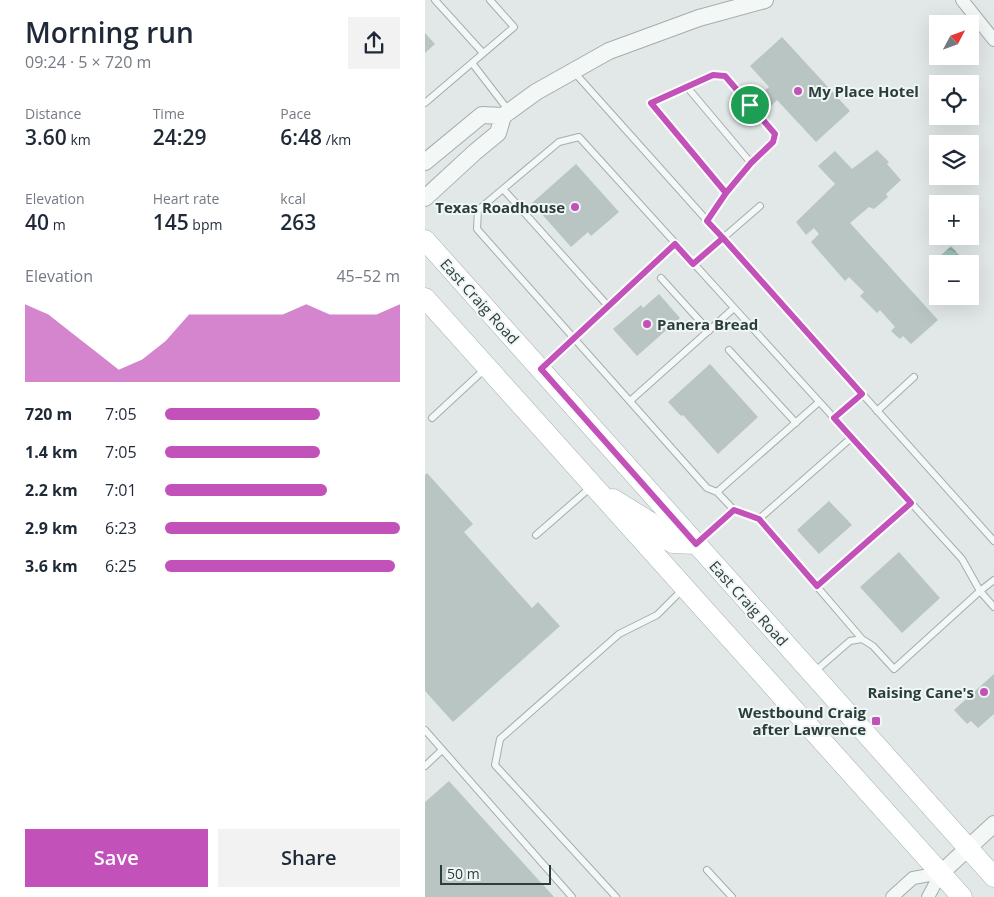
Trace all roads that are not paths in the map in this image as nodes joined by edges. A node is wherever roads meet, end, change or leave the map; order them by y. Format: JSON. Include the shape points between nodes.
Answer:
{"nodes":[{"id":1,"x":435,"y":0,"type":"edge"},
{"id":2,"x":490,"y":0,"type":"edge"},
{"id":3,"x":765,"y":0,"type":"edge"},
{"id":4,"x":962,"y":0,"type":"edge"},
{"id":5,"x":992,"y":34,"type":"edge"},
{"id":6,"x":483,"y":53,"type":"junction"},
{"id":7,"x":472,"y":63,"type":"junction"},
{"id":8,"x":573,"y":71,"type":"junction"},
{"id":9,"x":687,"y":86,"type":"junction"},
{"id":10,"x":425,"y":103,"type":"edge"},
{"id":11,"x":506,"y":114,"type":"junction"},
{"id":12,"x":425,"y":162,"type":"edge"},
{"id":13,"x":751,"y":163,"type":"junction"},
{"id":14,"x":503,"y":189,"type":"junction"},
{"id":15,"x":726,"y":193,"type":"junction"},
{"id":16,"x":425,"y":198,"type":"edge"},
{"id":17,"x":760,"y":206,"type":"dead end"},
{"id":18,"x":707,"y":221,"type":"junction"},
{"id":19,"x":723,"y":238,"type":"junction"},
{"id":20,"x":425,"y":240,"type":"edge"},
{"id":21,"x":675,"y":244,"type":"junction"},
{"id":22,"x":693,"y":264,"type":"junction"},
{"id":23,"x":661,"y":278,"type":"dead end"},
{"id":24,"x":425,"y":298,"type":"edge"},
{"id":25,"x":607,"y":306,"type":"junction"},
{"id":26,"x":733,"y":308,"type":"junction"},
{"id":27,"x":709,"y":331,"type":"junction"},
{"id":28,"x":574,"y":337,"type":"junction"},
{"id":29,"x":729,"y":350,"type":"dead end"},
{"id":30,"x":487,"y":368,"type":"junction"},
{"id":31,"x":541,"y":369,"type":"junction"},
{"id":32,"x":914,"y":377,"type":"dead end"},
{"id":33,"x":862,"y":394,"type":"junction"},
{"id":34,"x":630,"y":401,"type":"junction"},
{"id":35,"x":819,"y":402,"type":"junction"},
{"id":36,"x":877,"y":410,"type":"junction"},
{"id":37,"x":432,"y":418,"type":"dead end"},
{"id":38,"x":834,"y":418,"type":"junction"},
{"id":39,"x":795,"y":423,"type":"junction"},
{"id":40,"x":851,"y":438,"type":"junction"},
{"id":41,"x":592,"y":486,"type":"junction"},
{"id":42,"x":717,"y":492,"type":"junction"},
{"id":43,"x":911,"y":503,"type":"junction"},
{"id":44,"x":734,"y":510,"type":"junction"},
{"id":45,"x":759,"y":519,"type":"junction"},
{"id":46,"x":536,"y":535,"type":"dead end"},
{"id":47,"x":994,"y":541,"type":"edge"},
{"id":48,"x":696,"y":544,"type":"junction"},
{"id":49,"x":994,"y":580,"type":"edge"},
{"id":50,"x":817,"y":586,"type":"junction"},
{"id":51,"x":684,"y":588,"type":"junction"},
{"id":52,"x":980,"y":591,"type":"junction"},
{"id":53,"x":994,"y":607,"type":"edge"},
{"id":54,"x":862,"y":639,"type":"junction"},
{"id":55,"x":812,"y":674,"type":"junction"},
{"id":56,"x":425,"y":730,"type":"edge"},
{"id":57,"x":443,"y":750,"type":"junction"},
{"id":58,"x":425,"y":766,"type":"edge"},
{"id":59,"x":994,"y":824,"type":"edge"},
{"id":60,"x":968,"y":848,"type":"junction"},
{"id":61,"x":707,"y":870,"type":"dead end"},
{"id":62,"x":941,"y":873,"type":"junction"},
{"id":63,"x":994,"y":877,"type":"edge"},
{"id":64,"x":572,"y":897,"type":"edge"},
{"id":65,"x":616,"y":897,"type":"edge"},
{"id":66,"x":732,"y":897,"type":"edge"},
{"id":67,"x":892,"y":897,"type":"edge"},
{"id":68,"x":928,"y":897,"type":"edge"},
{"id":69,"x":962,"y":897,"type":"edge"}],
"edges":[{"from":1,"to":6,"type":"lane"},
{"from":2,"to":6,"type":"lane","via":[[514,27]]},
{"from":3,"to":8,"type":"street","via":[[699,18],[618,48]]},
{"from":4,"to":5,"type":"street"},
{"from":6,"to":7,"type":"lane"},
{"from":7,"to":10,"type":"lane"},
{"from":7,"to":11,"type":"lane"},
{"from":8,"to":11,"type":"street"},
{"from":8,"to":18,"type":"lane"},
{"from":9,"to":13,"type":"lane"},
{"from":9,"to":13,"type":"lane","via":[[713,75],[725,76],[775,134],[773,142]]},
{"from":9,"to":15,"type":"lane","via":[[651,103]]},
{"from":11,"to":12,"type":"street","via":[[481,114]]},
{"from":11,"to":16,"type":"street","via":[[498,133]]},
{"from":13,"to":15,"type":"lane"},
{"from":14,"to":21,"type":"lane","via":[[559,142],[579,137]]},
{"from":14,"to":25,"type":"lane"},
{"from":14,"to":28,"type":"lane","via":[[478,210],[477,229]]},
{"from":15,"to":18,"type":"lane"},
{"from":17,"to":19,"type":"lane"},
{"from":18,"to":19,"type":"lane"},
{"from":19,"to":22,"type":"lane"},
{"from":19,"to":33,"type":"lane"},
{"from":20,"to":31,"type":"main road","name":"East Craig Road"},
{"from":21,"to":22,"type":"lane"},
{"from":21,"to":25,"type":"lane"},
{"from":22,"to":26,"type":"lane"},
{"from":23,"to":27,"type":"lane"},
{"from":24,"to":30,"type":"main road"},
{"from":25,"to":28,"type":"lane"},
{"from":26,"to":27,"type":"lane"},
{"from":26,"to":35,"type":"lane"},
{"from":27,"to":34,"type":"lane"},
{"from":28,"to":31,"type":"lane"},
{"from":28,"to":34,"type":"lane"},
{"from":29,"to":39,"type":"lane"},
{"from":30,"to":37,"type":"lane"},
{"from":30,"to":41,"type":"main road"},
{"from":31,"to":48,"type":"main road","name":"East Craig Road"},
{"from":32,"to":36,"type":"lane"},
{"from":33,"to":36,"type":"lane"},
{"from":33,"to":38,"type":"lane"},
{"from":34,"to":42,"type":"lane","via":[[707,488]]},
{"from":35,"to":38,"type":"lane"},
{"from":35,"to":39,"type":"lane"},
{"from":36,"to":47,"type":"lane"},
{"from":38,"to":40,"type":"lane"},
{"from":39,"to":42,"type":"lane"},
{"from":40,"to":43,"type":"lane"},
{"from":40,"to":45,"type":"lane"},
{"from":41,"to":46,"type":"lane"},
{"from":41,"to":48,"type":"main road","via":[[650,522],[666,539],[680,544]]},
{"from":41,"to":51,"type":"main road"},
{"from":42,"to":44,"type":"lane"},
{"from":43,"to":50,"type":"lane"},
{"from":43,"to":52,"type":"lane","via":[[962,559]]},
{"from":44,"to":45,"type":"lane"},
{"from":44,"to":48,"type":"lane"},
{"from":45,"to":50,"type":"lane"},
{"from":48,"to":55,"type":"main road","name":"East Craig Road"},
{"from":49,"to":52,"type":"lane"},
{"from":50,"to":54,"type":"lane"},
{"from":51,"to":62,"type":"main road"},
{"from":51,"to":65,"type":"lane","via":[[657,615],[619,634],[500,739],[495,765]]},
{"from":52,"to":53,"type":"lane"},
{"from":52,"to":54,"type":"lane","via":[[894,669]]},
{"from":54,"to":55,"type":"lane","via":[[850,640]]},
{"from":55,"to":60,"type":"main road","name":"East Craig Road"},
{"from":56,"to":57,"type":"lane"},
{"from":57,"to":58,"type":"lane"},
{"from":57,"to":64,"type":"lane"},
{"from":59,"to":60,"type":"street"},
{"from":60,"to":62,"type":"street"},
{"from":60,"to":63,"type":"main road","name":"East Craig Road"},
{"from":61,"to":66,"type":"lane"},
{"from":62,"to":67,"type":"street","via":[[913,878]]},
{"from":62,"to":68,"type":"street"},
{"from":62,"to":69,"type":"main road"}]}
